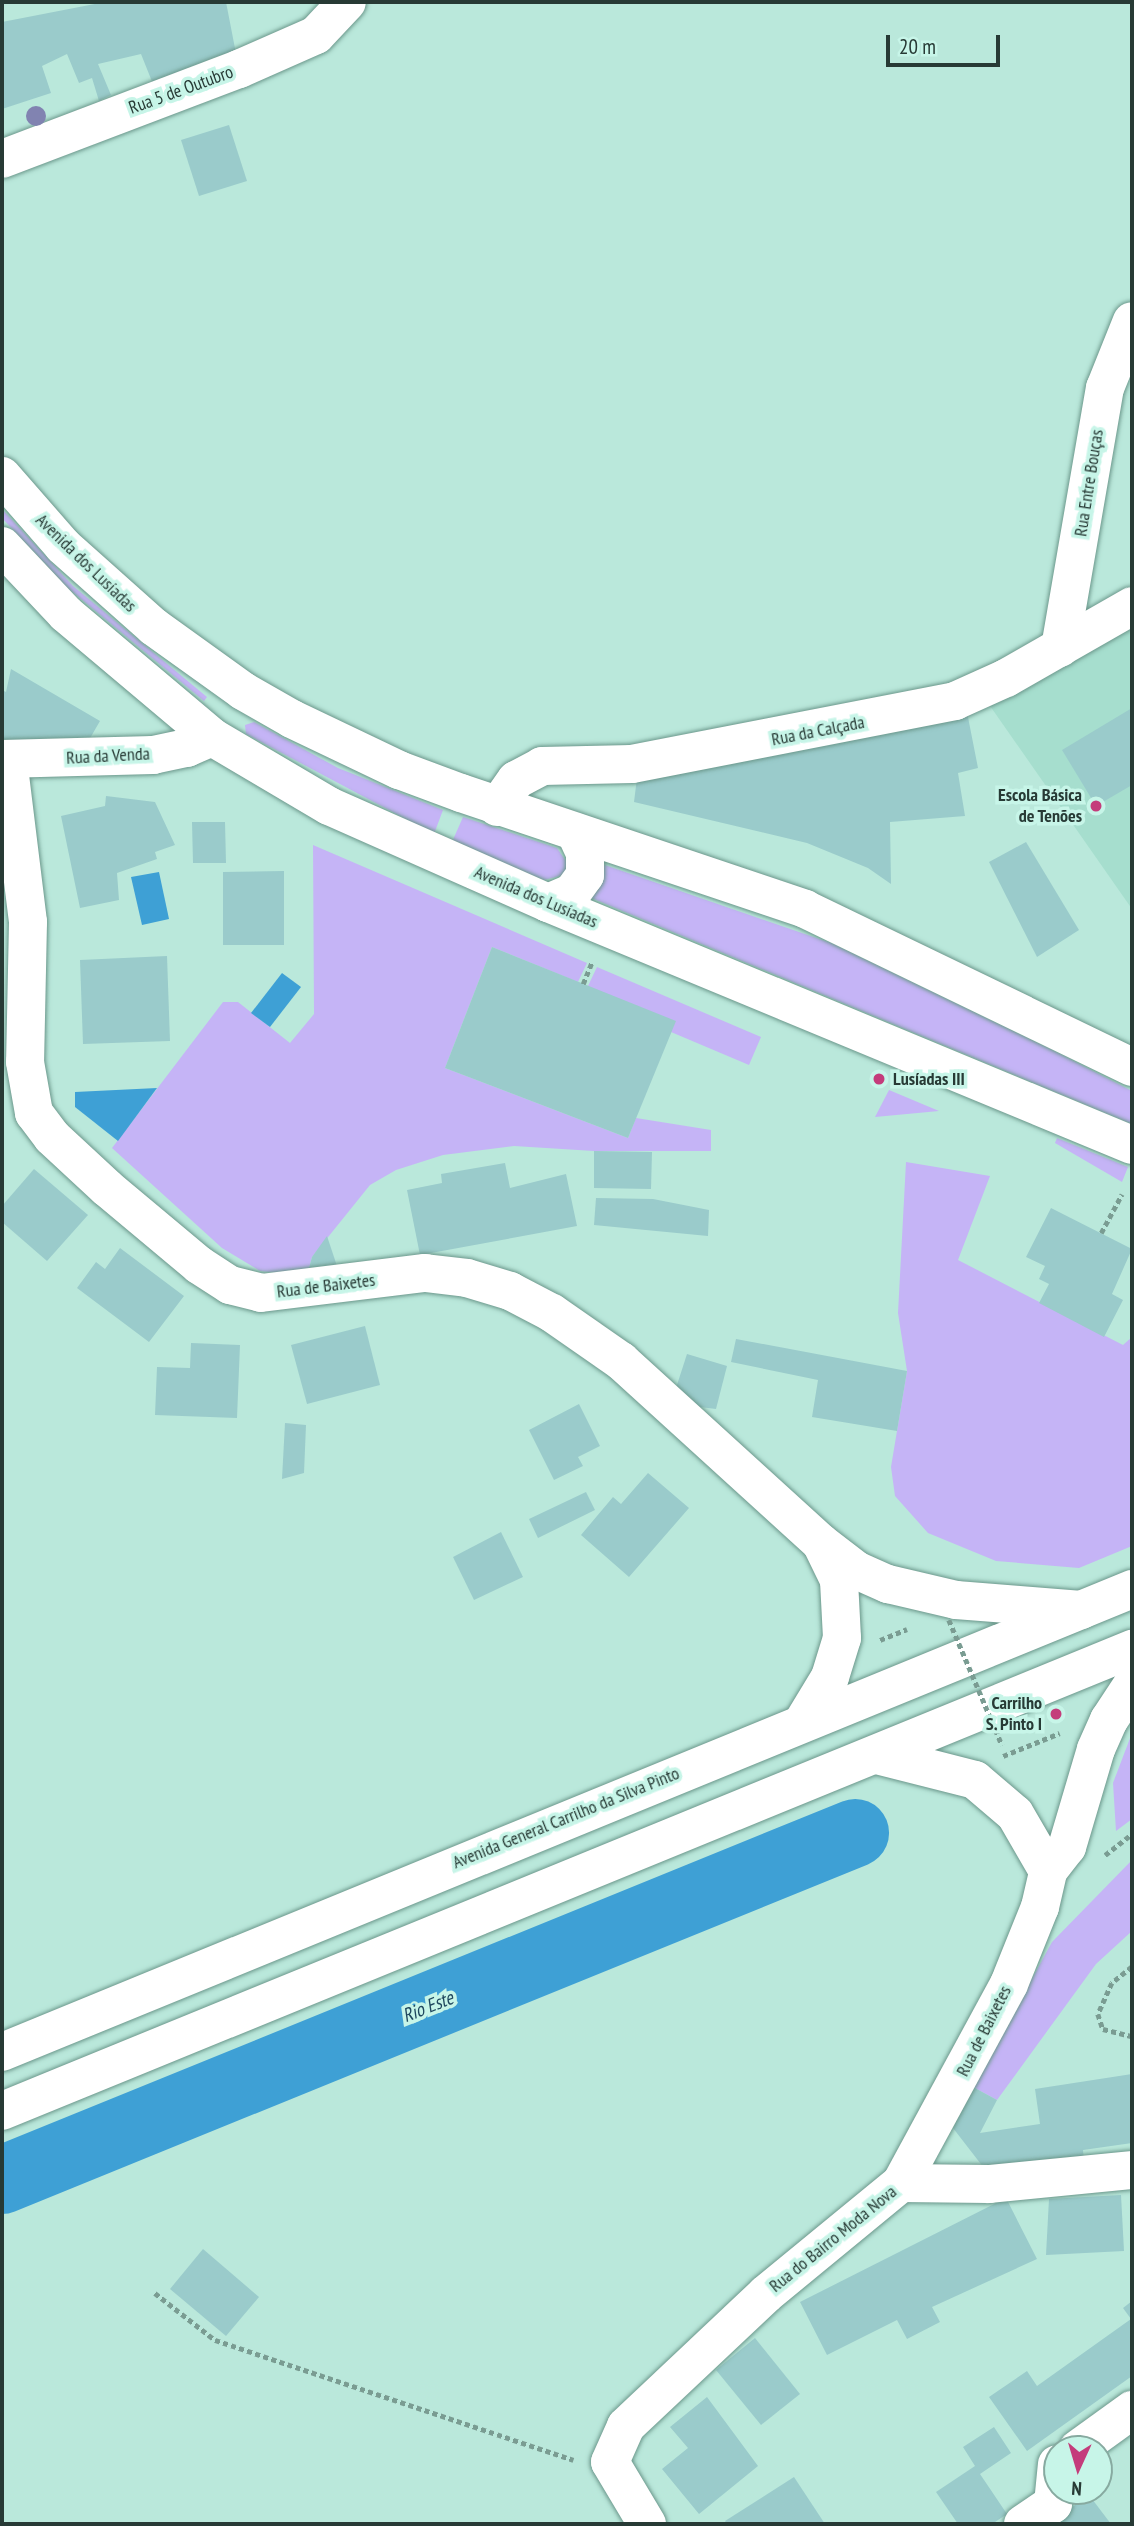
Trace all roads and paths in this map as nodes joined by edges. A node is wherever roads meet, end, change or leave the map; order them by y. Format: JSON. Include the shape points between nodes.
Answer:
{"nodes":[{"id":1,"x":347,"y":2,"type":"edge"},
{"id":2,"x":2,"y":159,"type":"edge"},
{"id":3,"x":1132,"y":321,"type":"edge"},
{"id":4,"x":2,"y":477,"type":"edge"},
{"id":5,"x":2,"y":546,"type":"edge"},
{"id":6,"x":1132,"y":606,"type":"edge"},
{"id":7,"x":1060,"y":648,"type":"junction"},
{"id":8,"x":243,"y":691,"type":"junction"},
{"id":9,"x":212,"y":737,"type":"junction"},
{"id":10,"x":5,"y":759,"type":"edge"},
{"id":11,"x":497,"y":807,"type":"junction"},
{"id":12,"x":575,"y":832,"type":"junction"},
{"id":13,"x":548,"y":903,"type":"junction"},
{"id":14,"x":591,"y":965,"type":"dead end"},
{"id":15,"x":583,"y":984,"type":"dead end"},
{"id":16,"x":1132,"y":1068,"type":"edge"},
{"id":17,"x":1132,"y":1145,"type":"edge"},
{"id":18,"x":1122,"y":1194,"type":"dead end"},
{"id":19,"x":1101,"y":1233,"type":"dead end"},
{"id":20,"x":821,"y":1543,"type":"junction"},
{"id":21,"x":1132,"y":1589,"type":"edge"},
{"id":22,"x":1082,"y":1610,"type":"junction"},
{"id":23,"x":938,"y":1625,"type":"dead end"},
{"id":24,"x":914,"y":1627,"type":"dead end"},
{"id":25,"x":914,"y":1635,"type":"dead end"},
{"id":26,"x":876,"y":1642,"type":"dead end"},
{"id":27,"x":891,"y":1645,"type":"dead end"},
{"id":28,"x":1132,"y":1649,"type":"edge"},
{"id":29,"x":1132,"y":1685,"type":"edge"},
{"id":30,"x":804,"y":1720,"type":"junction"},
{"id":31,"x":1070,"y":1729,"type":"dead end"},
{"id":32,"x":1014,"y":1740,"type":"dead end"},
{"id":33,"x":877,"y":1755,"type":"junction"},
{"id":34,"x":1002,"y":1756,"type":"dead end"},
{"id":35,"x":1048,"y":1871,"type":"junction"},
{"id":36,"x":1132,"y":1968,"type":"edge"},
{"id":37,"x":1132,"y":2036,"type":"edge"},
{"id":38,"x":2,"y":2052,"type":"edge"},
{"id":39,"x":2,"y":2111,"type":"edge"},
{"id":40,"x":1132,"y":2170,"type":"edge"},
{"id":41,"x":901,"y":2183,"type":"junction"},
{"id":42,"x":155,"y":2292,"type":"dead end"},
{"id":43,"x":1132,"y":2410,"type":"edge"},
{"id":44,"x":1097,"y":2435,"type":"edge"},
{"id":45,"x":549,"y":2455,"type":"dead end"},
{"id":46,"x":1052,"y":2505,"type":"edge"},
{"id":47,"x":647,"y":2524,"type":"edge"},
{"id":48,"x":1023,"y":2524,"type":"edge"}],
"edges":[{"from":1,"to":2,"type":"main road","name":"Rua 5 de Outubro","via":[[316,34],[239,69]]},
{"from":3,"to":7,"type":"main road","name":"Rua Entre Bouças","via":[[1105,388]]},
{"from":4,"to":8,"type":"main road","name":"Avenida dos Lusíadas","via":[[107,587]]},
{"from":5,"to":9,"type":"main road","name":"Avenida dos Lusíadas","via":[[66,614]]},
{"from":6,"to":7,"type":"main road","name":"Rua da Calçada"},
{"from":7,"to":11,"type":"main road","name":"Rua da Calçada","via":[[979,691],[924,709],[632,764],[542,766],[516,780]]},
{"from":8,"to":9,"type":"main road"},
{"from":8,"to":11,"type":"main road","name":"Avenida dos Lusíadas","via":[[344,746]]},
{"from":9,"to":10,"type":"main road","name":"Rua da Venda","via":[[153,755]]},
{"from":9,"to":13,"type":"main road","name":"Avenida dos Lusíadas","via":[[329,806]]},
{"from":10,"to":20,"type":"main road","name":"Rua de Baixetes","via":[[29,922],[26,1074],[34,1113],[52,1137],[199,1265],[230,1285],[261,1293],[288,1292],[425,1273],[467,1278],[510,1291],[552,1313],[621,1361]]},
{"from":11,"to":12,"type":"main road","name":"Avenida dos Lusíadas"},
{"from":12,"to":13,"type":"main road","via":[[585,853],[585,875],[572,893]]},
{"from":12,"to":16,"type":"main road","name":"Avenida dos Lusíadas","via":[[805,909]]},
{"from":13,"to":17,"type":"main road","name":"Avenida dos Lusíadas"},
{"from":14,"to":15,"type":"path"},
{"from":18,"to":19,"type":"path"},
{"from":20,"to":22,"type":"main road","name":"Rua de Baixetes","via":[[856,1570],[925,1594]]},
{"from":20,"to":30,"type":"main road","name":"Rua de Baixetes","via":[[839,1580],[842,1638],[830,1677]]},
{"from":21,"to":22,"type":"main road","name":"Avenida General Carrilho da Silva Pinto"},
{"from":22,"to":30,"type":"main road","name":"Avenida General Carrilho da Silva Pinto"},
{"from":23,"to":32,"type":"path","bridge":true,"via":[[949,1620],[1002,1745]]},
{"from":24,"to":26,"type":"path"},
{"from":25,"to":27,"type":"path"},
{"from":28,"to":33,"type":"main road"},
{"from":29,"to":35,"type":"main road","name":"Rua de Baixetes","via":[[1096,1749],[1067,1847]]},
{"from":30,"to":38,"type":"main road","name":"Avenida General Carrilho da Silva Pinto"},
{"from":31,"to":34,"type":"path"},
{"from":33,"to":35,"type":"main road","via":[[975,1780],[1015,1814]]},
{"from":33,"to":39,"type":"main road"},
{"from":35,"to":41,"type":"main road","name":"Rua de Baixetes","via":[[1040,1906],[1009,1984]]},
{"from":36,"to":37,"type":"path","via":[[1112,1983],[1098,2014],[1103,2029]]},
{"from":40,"to":41,"type":"main road","name":"Rua do Bairro Moda Nova","via":[[989,2184]]},
{"from":41,"to":47,"type":"main road","name":"Rua do Bairro Moda Nova","via":[[766,2294],[639,2413],[616,2441],[610,2462]]},
{"from":42,"to":45,"type":"path","via":[[215,2340]]},
{"from":43,"to":44,"type":"main road"},
{"from":46,"to":48,"type":"main road"}]}
